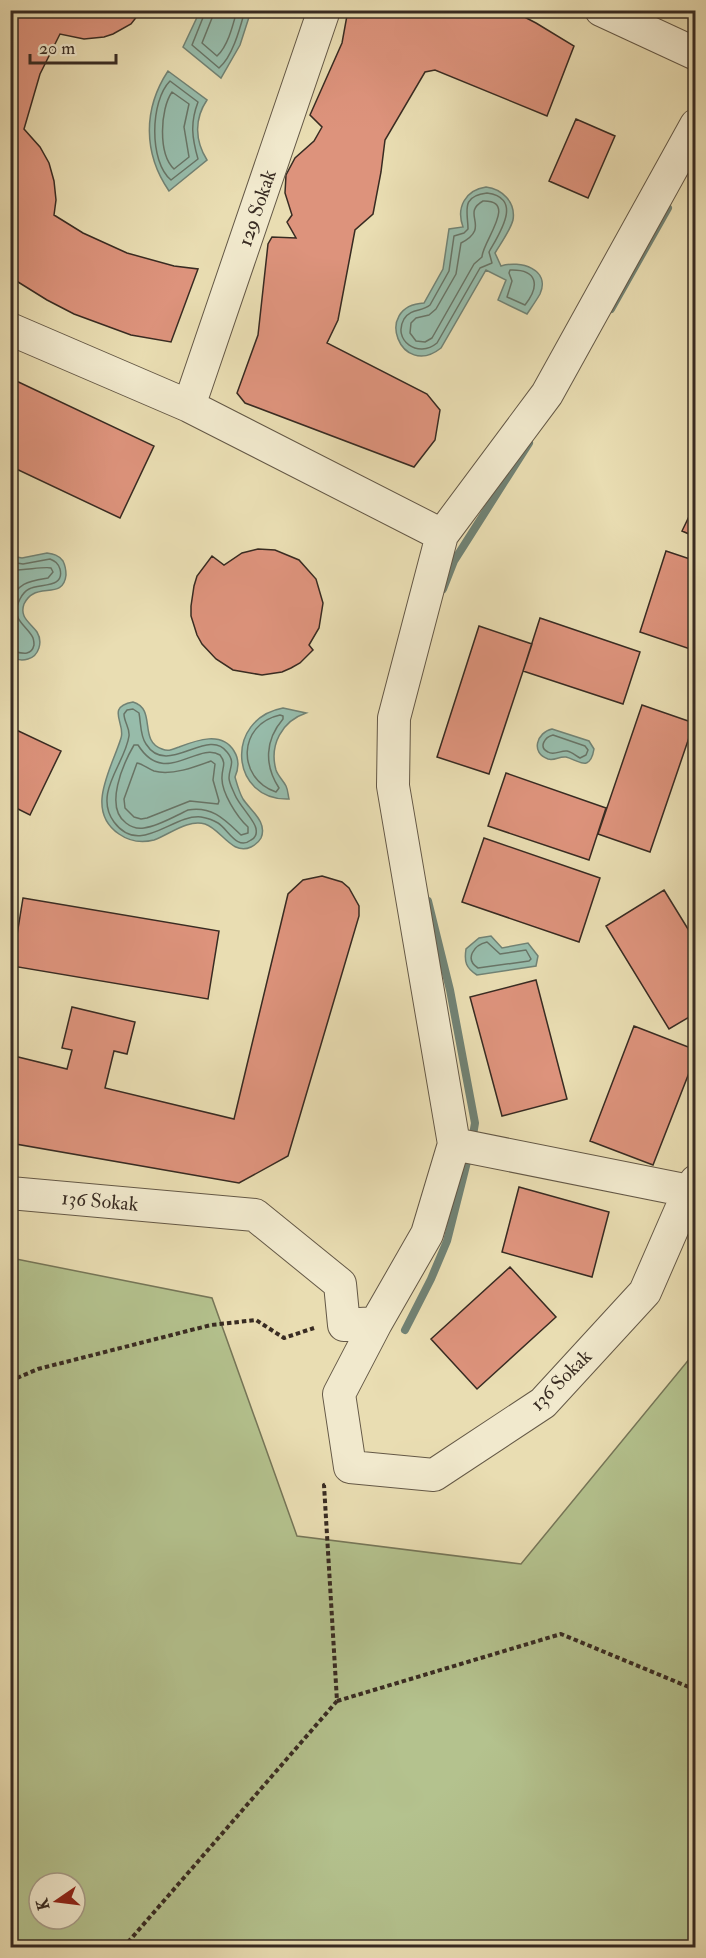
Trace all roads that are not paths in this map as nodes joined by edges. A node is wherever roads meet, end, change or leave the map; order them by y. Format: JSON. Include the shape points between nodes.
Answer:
{"nodes":[{"id":1,"x":324,"y":10,"type":"edge"},
{"id":2,"x":601,"y":10,"type":"edge"},
{"id":3,"x":696,"y":54,"type":"edge"},
{"id":4,"x":696,"y":126,"type":"edge"},
{"id":5,"x":10,"y":329,"type":"edge"},
{"id":6,"x":189,"y":406,"type":"junction"},
{"id":7,"x":442,"y":535,"type":"junction"},
{"id":8,"x":454,"y":1144,"type":"junction"},
{"id":9,"x":692,"y":1186,"type":"edge"},
{"id":10,"x":10,"y":1193,"type":"edge"},
{"id":11,"x":376,"y":1323,"type":"junction"}],
"edges":[{"from":1,"to":6,"type":"street","name":"129 Sokak"},
{"from":2,"to":3,"type":"street"},
{"from":4,"to":7,"type":"street","via":[[547,394]]},
{"from":5,"to":6,"type":"street"},
{"from":6,"to":7,"type":"street"},
{"from":7,"to":8,"type":"street","via":[[394,718],[393,786]]},
{"from":8,"to":9,"type":"street"},
{"from":8,"to":11,"type":"street","via":[[427,1234]]},
{"from":9,"to":11,"type":"street","name":"136 Sokak","via":[[645,1292],[543,1403],[434,1474],[350,1467],[339,1394]]},
{"from":10,"to":11,"type":"street","name":"136 Sokak","via":[[255,1215],[340,1284],[344,1321]]}]}
